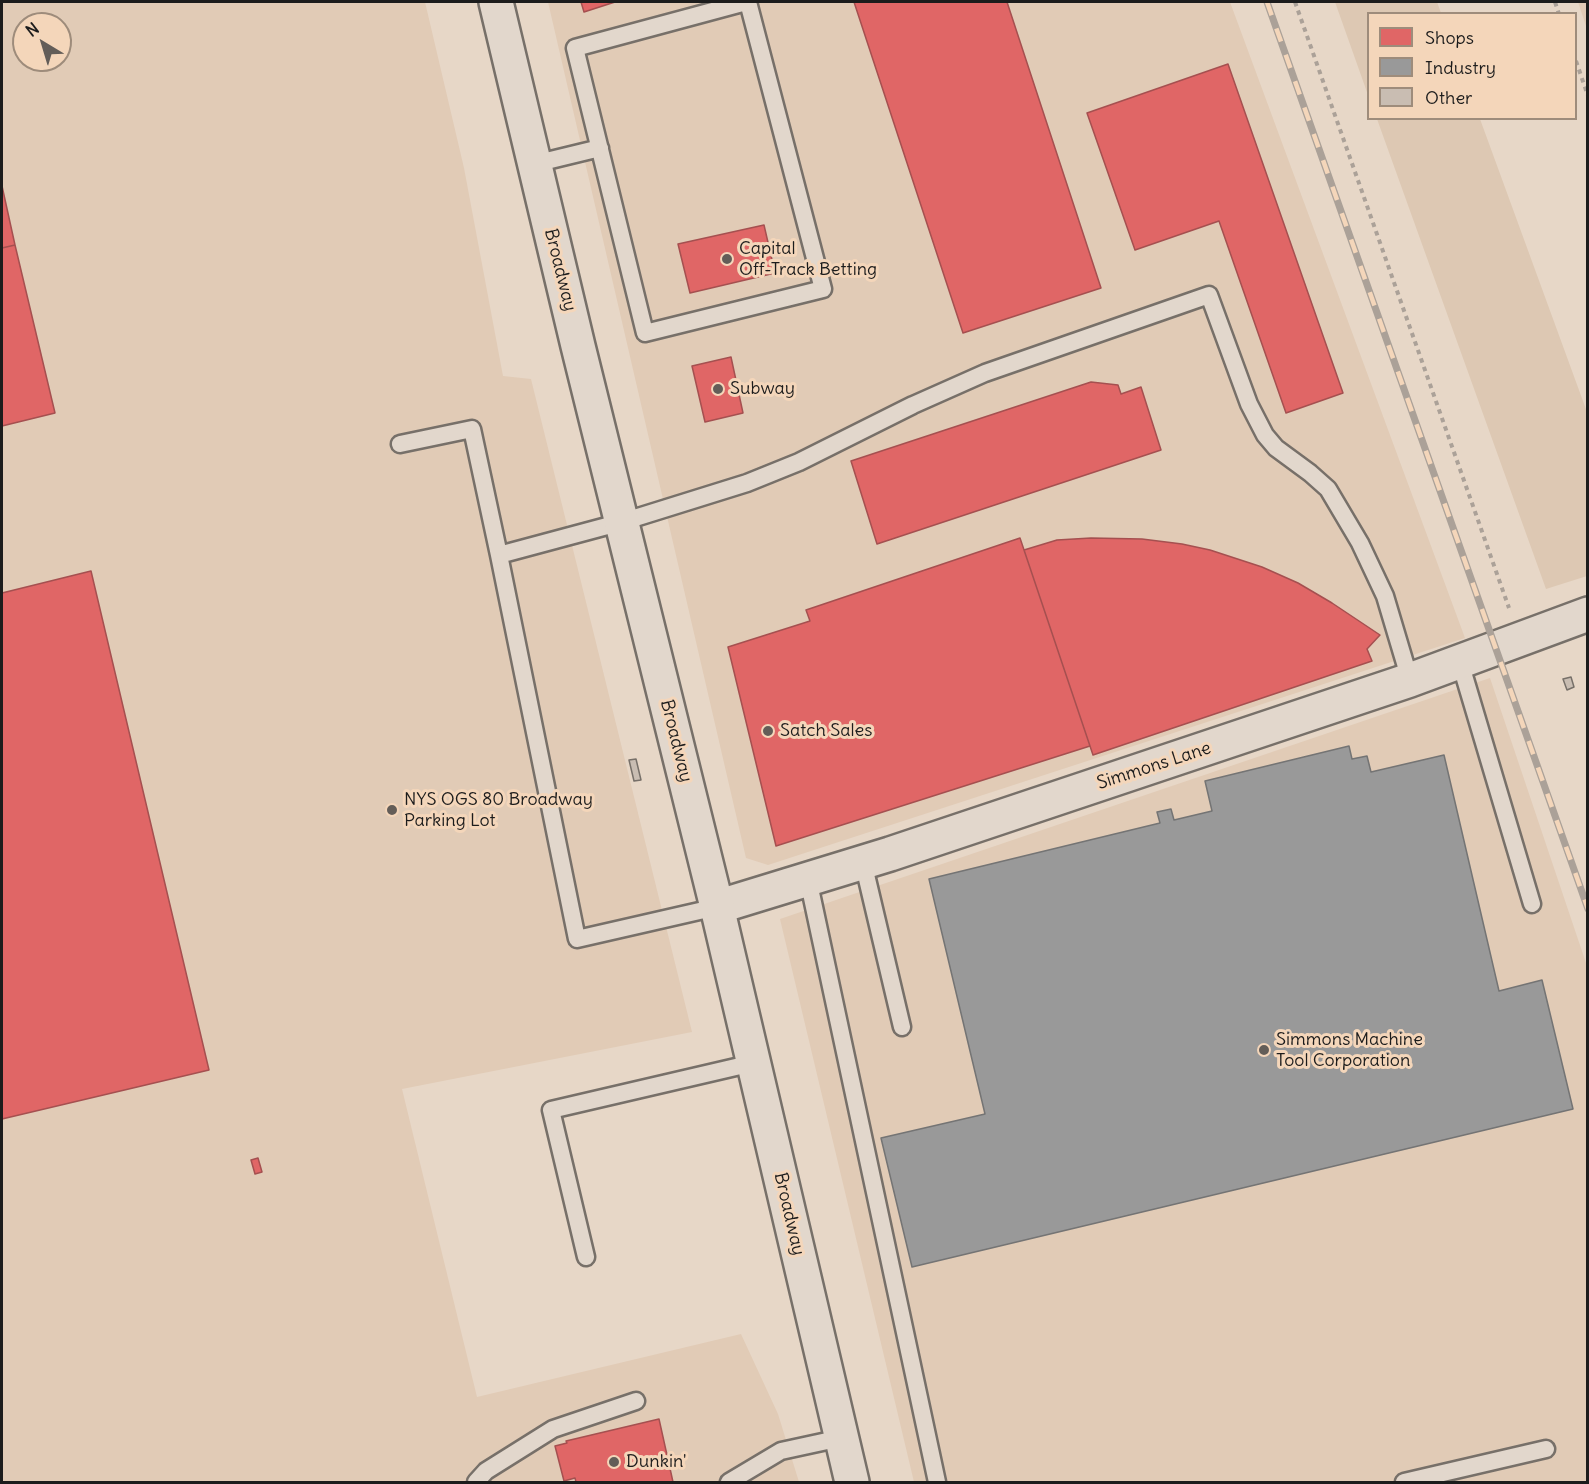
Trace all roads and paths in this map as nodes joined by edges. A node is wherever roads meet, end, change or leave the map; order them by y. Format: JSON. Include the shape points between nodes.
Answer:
{"nodes":[{"id":1,"x":496,"y":2,"type":"edge"},
{"id":2,"x":747,"y":2,"type":"edge"},
{"id":3,"x":1295,"y":2,"type":"edge"},
{"id":4,"x":1577,"y":67,"type":"edge"},
{"id":5,"x":1587,"y":96,"type":"edge"},
{"id":6,"x":600,"y":148,"type":"junction"},
{"id":7,"x":534,"y":164,"type":"junction"},
{"id":8,"x":400,"y":444,"type":"dead end"},
{"id":9,"x":622,"y":522,"type":"junction"},
{"id":10,"x":499,"y":555,"type":"junction"},
{"id":11,"x":1587,"y":614,"type":"edge"},
{"id":12,"x":1520,"y":640,"type":"junction"},
{"id":13,"x":1460,"y":662,"type":"junction"},
{"id":14,"x":1410,"y":680,"type":"junction"},
{"id":15,"x":863,"y":862,"type":"junction"},
{"id":16,"x":808,"y":879,"type":"junction"},
{"id":17,"x":1532,"y":904,"type":"dead end"},
{"id":18,"x":717,"y":907,"type":"junction"},
{"id":19,"x":902,"y":1027,"type":"dead end"},
{"id":20,"x":753,"y":1063,"type":"junction"},
{"id":21,"x":586,"y":1257,"type":"dead end"},
{"id":22,"x":636,"y":1401,"type":"dead end"},
{"id":23,"x":841,"y":1438,"type":"junction"},
{"id":24,"x":1546,"y":1449,"type":"dead end"},
{"id":25,"x":476,"y":1482,"type":"edge"},
{"id":26,"x":729,"y":1482,"type":"edge"},
{"id":27,"x":852,"y":1482,"type":"edge"},
{"id":28,"x":937,"y":1482,"type":"edge"},
{"id":29,"x":1404,"y":1482,"type":"edge"}],
"edges":[{"from":1,"to":7,"type":"main road","name":"Broadway"},
{"from":2,"to":6,"type":"lane","via":[[575,48]]},
{"from":2,"to":6,"type":"lane","via":[[823,289],[645,333]]},
{"from":3,"to":12,"type":"path"},
{"from":4,"to":5,"type":"path"},
{"from":6,"to":7,"type":"lane"},
{"from":7,"to":9,"type":"main road","name":"Broadway"},
{"from":8,"to":10,"type":"lane","via":[[472,429]]},
{"from":9,"to":10,"type":"lane"},
{"from":9,"to":14,"type":"lane","via":[[747,483],[985,373],[1209,295],[1249,404],[1265,435],[1328,489],[1359,543],[1385,596]]},
{"from":9,"to":18,"type":"main road","name":"Broadway"},
{"from":10,"to":18,"type":"lane","via":[[577,939]]},
{"from":11,"to":12,"type":"main road","name":"Simmons Lane"},
{"from":12,"to":13,"type":"main road","name":"Simmons Lane"},
{"from":13,"to":14,"type":"main road","name":"Simmons Lane"},
{"from":13,"to":17,"type":"lane"},
{"from":14,"to":15,"type":"main road","name":"Simmons Lane"},
{"from":15,"to":16,"type":"main road","name":"Simmons Lane"},
{"from":15,"to":19,"type":"lane"},
{"from":16,"to":18,"type":"main road","name":"Simmons Lane"},
{"from":16,"to":28,"type":"lane"},
{"from":18,"to":20,"type":"main road","name":"Broadway"},
{"from":20,"to":21,"type":"lane","via":[[551,1110]]},
{"from":20,"to":23,"type":"main road","name":"Broadway"},
{"from":22,"to":25,"type":"lane","via":[[553,1429],[486,1471]]},
{"from":23,"to":26,"type":"lane","via":[[781,1451]]},
{"from":23,"to":27,"type":"main road","name":"Broadway"},
{"from":24,"to":29,"type":"lane"}]}
